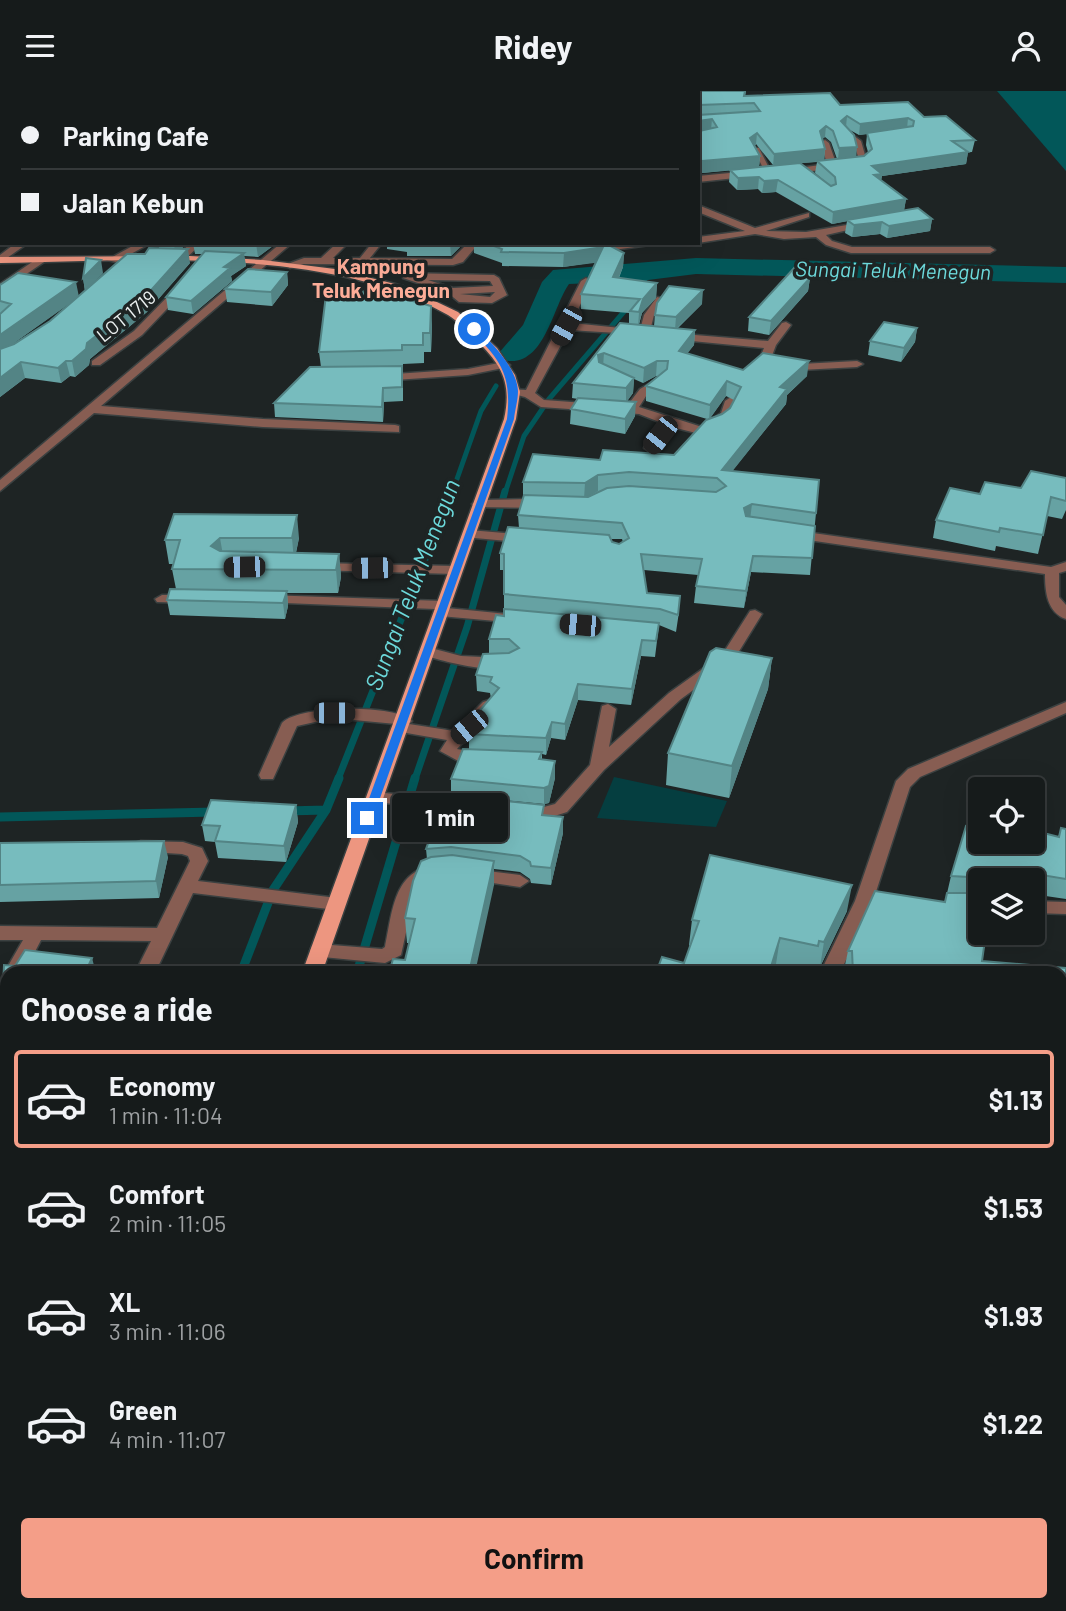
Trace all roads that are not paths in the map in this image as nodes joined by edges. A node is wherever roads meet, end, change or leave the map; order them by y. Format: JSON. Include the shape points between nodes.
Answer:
{"nodes":[{"id":1,"x":846,"y":133,"type":"edge"},
{"id":2,"x":825,"y":143,"type":"edge"},
{"id":3,"x":756,"y":150,"type":"edge"},
{"id":4,"x":832,"y":164,"type":"junction"},
{"id":5,"x":800,"y":168,"type":"junction"},
{"id":6,"x":769,"y":173,"type":"junction"},
{"id":7,"x":809,"y":177,"type":"edge"},
{"id":8,"x":700,"y":179,"type":"edge"},
{"id":9,"x":700,"y":187,"type":"edge"},
{"id":10,"x":712,"y":187,"type":"dead end"},
{"id":11,"x":700,"y":209,"type":"edge"},
{"id":12,"x":806,"y":215,"type":"dead end"},
{"id":13,"x":883,"y":221,"type":"edge"},
{"id":14,"x":755,"y":231,"type":"junction"},
{"id":15,"x":818,"y":233,"type":"junction"},
{"id":16,"x":700,"y":240,"type":"edge"},
{"id":17,"x":20,"y":245,"type":"edge"},
{"id":18,"x":143,"y":245,"type":"edge"},
{"id":19,"x":195,"y":245,"type":"edge"},
{"id":20,"x":285,"y":245,"type":"edge"},
{"id":21,"x":341,"y":245,"type":"edge"},
{"id":22,"x":375,"y":245,"type":"edge"},
{"id":23,"x":472,"y":245,"type":"edge"},
{"id":24,"x":638,"y":245,"type":"edge"},
{"id":25,"x":606,"y":248,"type":"edge"},
{"id":26,"x":990,"y":250,"type":"dead end"},
{"id":27,"x":0,"y":260,"type":"edge"},
{"id":28,"x":43,"y":260,"type":"junction"},
{"id":29,"x":117,"y":260,"type":"junction"},
{"id":30,"x":178,"y":260,"type":"junction"},
{"id":31,"x":324,"y":261,"type":"junction"},
{"id":32,"x":343,"y":261,"type":"junction"},
{"id":33,"x":362,"y":261,"type":"junction"},
{"id":34,"x":264,"y":262,"type":"junction"},
{"id":35,"x":433,"y":262,"type":"junction"},
{"id":36,"x":290,"y":265,"type":"junction"},
{"id":37,"x":195,"y":270,"type":"junction"},
{"id":38,"x":113,"y":274,"type":"edge"},
{"id":39,"x":407,"y":276,"type":"junction"},
{"id":40,"x":436,"y":277,"type":"junction"},
{"id":41,"x":586,"y":281,"type":"edge"},
{"id":42,"x":0,"y":289,"type":"edge"},
{"id":43,"x":660,"y":299,"type":"edge"},
{"id":44,"x":786,"y":325,"type":"dead end"},
{"id":45,"x":566,"y":326,"type":"junction"},
{"id":46,"x":645,"y":333,"type":"junction"},
{"id":47,"x":771,"y":345,"type":"junction"},
{"id":48,"x":501,"y":361,"type":"junction"},
{"id":49,"x":96,"y":363,"type":"dead end"},
{"id":50,"x":429,"y":363,"type":"dead end"},
{"id":51,"x":858,"y":364,"type":"dead end"},
{"id":52,"x":363,"y":378,"type":"edge"},
{"id":53,"x":661,"y":380,"type":"edge"},
{"id":54,"x":521,"y":393,"type":"junction"},
{"id":55,"x":731,"y":401,"type":"edge"},
{"id":56,"x":91,"y":409,"type":"junction"},
{"id":57,"x":630,"y":411,"type":"junction"},
{"id":58,"x":669,"y":423,"type":"junction"},
{"id":59,"x":395,"y":429,"type":"dead end"},
{"id":60,"x":650,"y":448,"type":"dead end"},
{"id":61,"x":0,"y":487,"type":"edge"},
{"id":62,"x":493,"y":505,"type":"junction"},
{"id":63,"x":561,"y":505,"type":"edge"},
{"id":64,"x":775,"y":531,"type":"edge"},
{"id":65,"x":476,"y":534,"type":"junction"},
{"id":66,"x":546,"y":540,"type":"edge"},
{"id":67,"x":299,"y":567,"type":"edge"},
{"id":68,"x":1059,"y":569,"type":"edge"},
{"id":69,"x":455,"y":571,"type":"junction"},
{"id":70,"x":162,"y":599,"type":"dead end"},
{"id":71,"x":202,"y":599,"type":"edge"},
{"id":72,"x":255,"y":599,"type":"edge"},
{"id":73,"x":442,"y":608,"type":"junction"},
{"id":74,"x":754,"y":614,"type":"dead end"},
{"id":75,"x":1066,"y":615,"type":"edge"},
{"id":76,"x":527,"y":620,"type":"edge"},
{"id":77,"x":428,"y":652,"type":"junction"},
{"id":78,"x":509,"y":663,"type":"edge"},
{"id":79,"x":489,"y":705,"type":"edge"},
{"id":80,"x":1066,"y":708,"type":"edge"},
{"id":81,"x":608,"y":709,"type":"dead end"},
{"id":82,"x":403,"y":724,"type":"junction"},
{"id":83,"x":451,"y":735,"type":"junction"},
{"id":84,"x":503,"y":760,"type":"edge"},
{"id":85,"x":598,"y":767,"type":"junction"},
{"id":86,"x":267,"y":775,"type":"dead end"},
{"id":87,"x":375,"y":797,"type":"junction"},
{"id":88,"x":123,"y":848,"type":"edge"},
{"id":89,"x":520,"y":881,"type":"dead end"},
{"id":90,"x":186,"y":886,"type":"junction"},
{"id":91,"x":864,"y":901,"type":"junction"},
{"id":92,"x":886,"y":902,"type":"edge"},
{"id":93,"x":337,"y":904,"type":"junction"},
{"id":94,"x":1045,"y":907,"type":"edge"},
{"id":95,"x":1066,"y":908,"type":"edge"},
{"id":96,"x":0,"y":933,"type":"edge"},
{"id":97,"x":35,"y":934,"type":"junction"},
{"id":98,"x":163,"y":935,"type":"junction"},
{"id":99,"x":319,"y":951,"type":"junction"},
{"id":100,"x":380,"y":962,"type":"edge"},
{"id":101,"x":18,"y":966,"type":"edge"},
{"id":102,"x":148,"y":966,"type":"edge"},
{"id":103,"x":314,"y":966,"type":"edge"},
{"id":104,"x":833,"y":966,"type":"edge"}],
"edges":[{"from":1,"to":4,"type":"street","via":[[861,141],[864,160]]},
{"from":2,"to":4,"type":"street"},
{"from":3,"to":6,"type":"street"},
{"from":4,"to":5,"type":"street"},
{"from":5,"to":6,"type":"street"},
{"from":5,"to":7,"type":"street"},
{"from":6,"to":8,"type":"street"},
{"from":9,"to":10,"type":"street"},
{"from":11,"to":14,"type":"street"},
{"from":12,"to":14,"type":"street"},
{"from":13,"to":15,"type":"street"},
{"from":14,"to":15,"type":"street","via":[[776,236]]},
{"from":14,"to":16,"type":"street"},
{"from":15,"to":26,"type":"street","via":[[829,243],[851,250]]},
{"from":17,"to":27,"type":"street"},
{"from":18,"to":29,"type":"street"},
{"from":19,"to":30,"type":"street"},
{"from":20,"to":34,"type":"street"},
{"from":21,"to":31,"type":"street"},
{"from":22,"to":33,"type":"street"},
{"from":23,"to":35,"type":"street","via":[[459,260]]},
{"from":24,"to":25,"type":"street"},
{"from":27,"to":28,"type":"main road"},
{"from":28,"to":29,"type":"main road"},
{"from":28,"to":42,"type":"street"},
{"from":29,"to":30,"type":"main road"},
{"from":29,"to":38,"type":"street"},
{"from":30,"to":37,"type":"main road"},
{"from":31,"to":32,"type":"street"},
{"from":31,"to":36,"type":"street"},
{"from":32,"to":33,"type":"street"},
{"from":32,"to":39,"type":"street"},
{"from":33,"to":35,"type":"street"},
{"from":34,"to":36,"type":"main road"},
{"from":34,"to":37,"type":"main road"},
{"from":34,"to":56,"type":"street"},
{"from":35,"to":40,"type":"street"},
{"from":36,"to":48,"type":"main road","via":[[352,277],[442,307],[485,339]]},
{"from":37,"to":49,"type":"street","name":"LOT 1719","via":[[176,297],[138,333]]},
{"from":39,"to":40,"type":"street"},
{"from":39,"to":40,"type":"street","via":[[452,291],[456,299],[492,300],[502,295],[494,278]]},
{"from":41,"to":45,"type":"street"},
{"from":43,"to":46,"type":"street","via":[[649,314]]},
{"from":44,"to":47,"type":"street"},
{"from":45,"to":46,"type":"street"},
{"from":45,"to":54,"type":"street"},
{"from":46,"to":47,"type":"street"},
{"from":47,"to":51,"type":"street","via":[[764,363],[771,366]]},
{"from":48,"to":50,"type":"street"},
{"from":48,"to":52,"type":"street","via":[[468,372]]},
{"from":48,"to":54,"type":"main road"},
{"from":53,"to":57,"type":"street","via":[[638,389]]},
{"from":54,"to":57,"type":"street","via":[[547,403]]},
{"from":54,"to":62,"type":"main road","via":[[510,419]]},
{"from":55,"to":58,"type":"street","via":[[727,415],[704,431]]},
{"from":56,"to":59,"type":"street"},
{"from":56,"to":61,"type":"street"},
{"from":57,"to":58,"type":"street"},
{"from":58,"to":60,"type":"street"},
{"from":62,"to":63,"type":"street"},
{"from":62,"to":65,"type":"main road"},
{"from":64,"to":68,"type":"street"},
{"from":65,"to":66,"type":"street"},
{"from":65,"to":69,"type":"main road"},
{"from":67,"to":69,"type":"street"},
{"from":68,"to":75,"type":"street","via":[[1052,597]]},
{"from":69,"to":73,"type":"main road"},
{"from":70,"to":71,"type":"street"},
{"from":72,"to":73,"type":"street","via":[[404,601]]},
{"from":73,"to":76,"type":"street"},
{"from":73,"to":77,"type":"main road"},
{"from":74,"to":85,"type":"street","via":[[728,658],[674,696]]},
{"from":77,"to":78,"type":"street"},
{"from":77,"to":82,"type":"main road"},
{"from":79,"to":83,"type":"street"},
{"from":80,"to":91,"type":"street","via":[[914,773],[902,785]]},
{"from":81,"to":85,"type":"street"},
{"from":82,"to":83,"type":"street"},
{"from":82,"to":86,"type":"street","via":[[374,715],[316,713],[290,723]]},
{"from":82,"to":87,"type":"main road"},
{"from":83,"to":84,"type":"street","via":[[448,751],[462,758]]},
{"from":85,"to":87,"type":"street","via":[[561,808],[545,813]]},
{"from":87,"to":93,"type":"main road"},
{"from":88,"to":90,"type":"street","via":[[195,852],[199,861]]},
{"from":89,"to":100,"type":"street","via":[[425,873],[406,890],[394,950]]},
{"from":90,"to":93,"type":"street"},
{"from":90,"to":98,"type":"street"},
{"from":91,"to":92,"type":"street"},
{"from":91,"to":104,"type":"street"},
{"from":93,"to":99,"type":"main road"},
{"from":94,"to":95,"type":"street"},
{"from":96,"to":97,"type":"street"},
{"from":97,"to":98,"type":"street"},
{"from":97,"to":101,"type":"street"},
{"from":98,"to":102,"type":"street"},
{"from":99,"to":100,"type":"street"},
{"from":99,"to":103,"type":"main road"}]}
